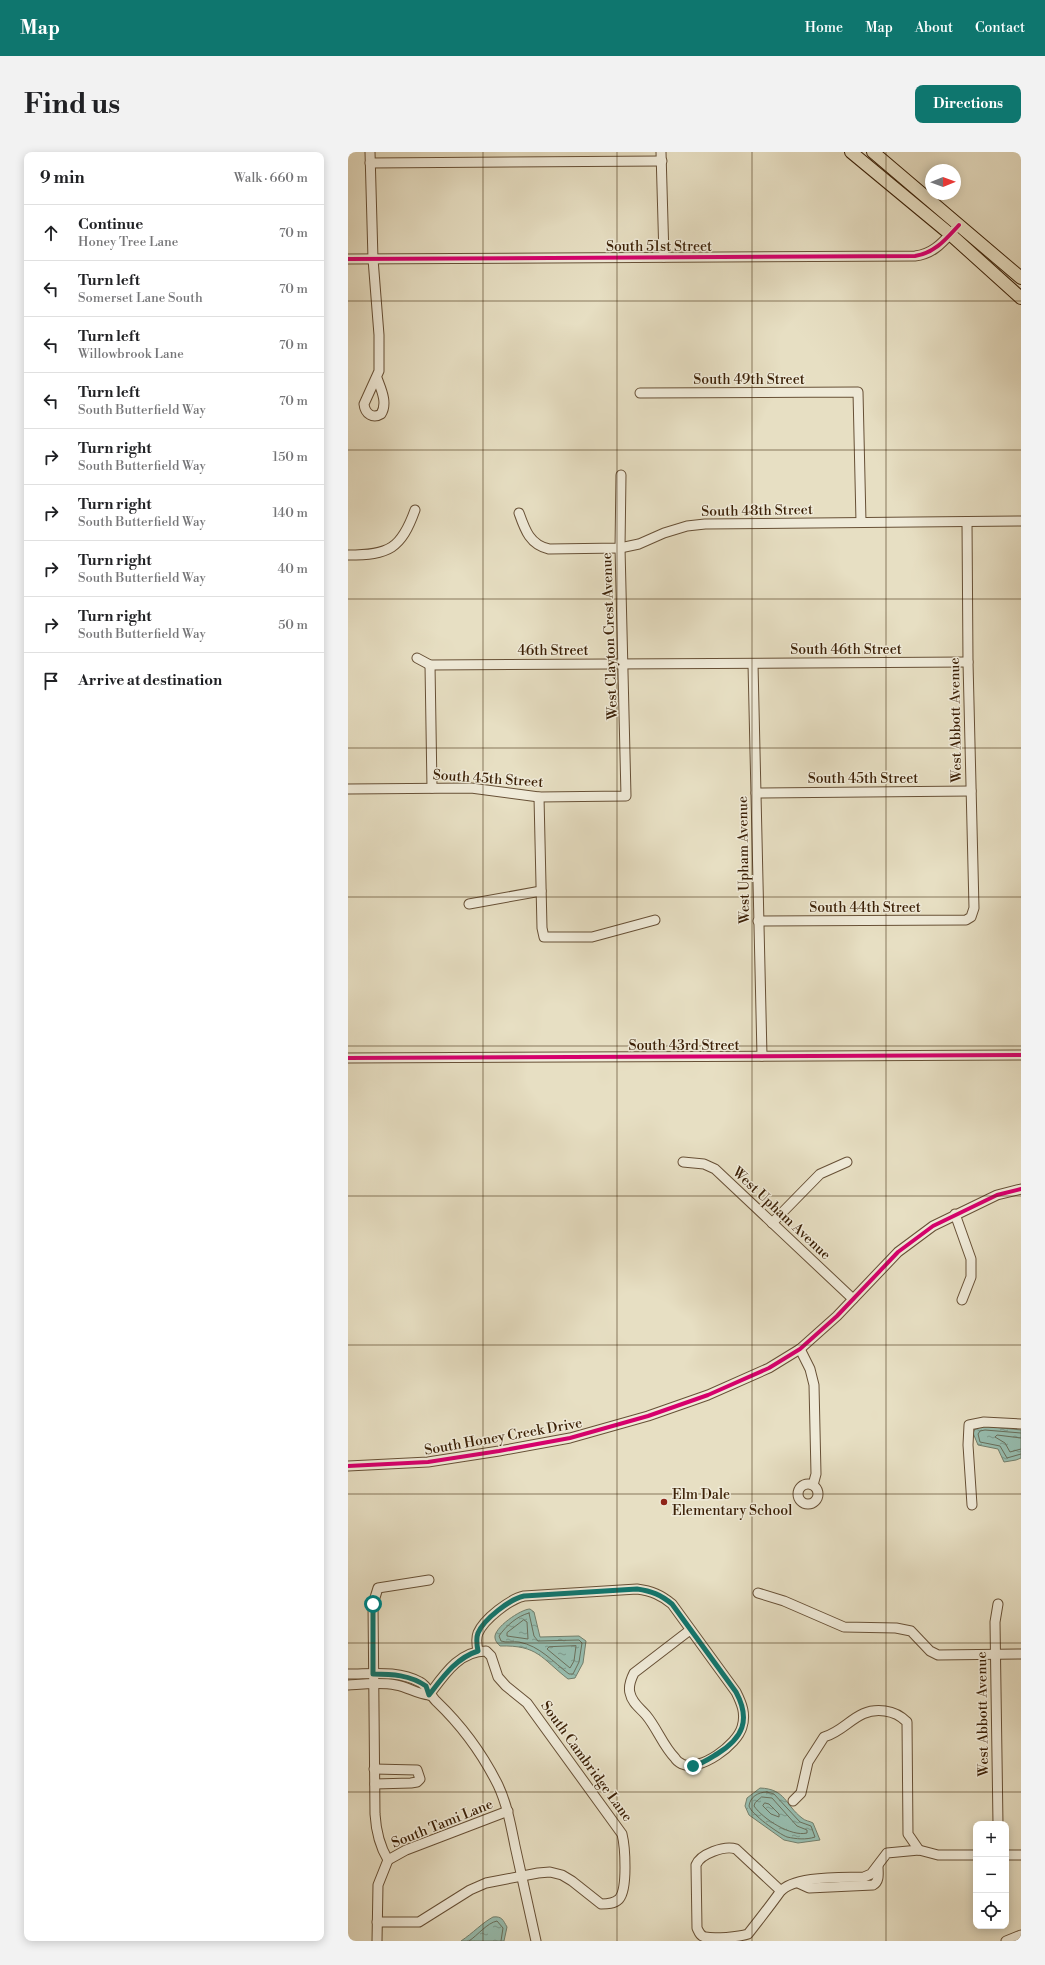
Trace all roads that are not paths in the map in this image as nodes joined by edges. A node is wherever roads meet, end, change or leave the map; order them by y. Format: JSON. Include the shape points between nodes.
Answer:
{"nodes":[{"id":1,"x":370,"y":152,"type":"edge"},
{"id":2,"x":851,"y":152,"type":"edge"},
{"id":3,"x":873,"y":152,"type":"edge"},
{"id":4,"x":562,"y":156,"type":"edge"},
{"id":5,"x":662,"y":157,"type":"edge"},
{"id":6,"x":370,"y":162,"type":"junction"},
{"id":7,"x":959,"y":225,"type":"junction"},
{"id":8,"x":950,"y":234,"type":"junction"},
{"id":9,"x":664,"y":257,"type":"junction"},
{"id":10,"x":348,"y":259,"type":"edge"},
{"id":11,"x":373,"y":259,"type":"junction"},
{"id":12,"x":1021,"y":278,"type":"edge"},
{"id":13,"x":1021,"y":298,"type":"edge"},
{"id":14,"x":377,"y":378,"type":"dead end"},
{"id":15,"x":640,"y":393,"type":"dead end"},
{"id":16,"x":621,"y":475,"type":"dead end"},
{"id":17,"x":415,"y":510,"type":"dead end"},
{"id":18,"x":519,"y":513,"type":"dead end"},
{"id":19,"x":1021,"y":521,"type":"edge"},
{"id":20,"x":861,"y":522,"type":"junction"},
{"id":21,"x":967,"y":522,"type":"junction"},
{"id":22,"x":620,"y":548,"type":"junction"},
{"id":23,"x":348,"y":555,"type":"edge"},
{"id":24,"x":417,"y":658,"type":"dead end"},
{"id":25,"x":968,"y":662,"type":"junction"},
{"id":26,"x":724,"y":663,"type":"joint"},
{"id":27,"x":624,"y":664,"type":"junction"},
{"id":28,"x":753,"y":664,"type":"junction"},
{"id":29,"x":430,"y":665,"type":"junction"},
{"id":30,"x":432,"y":788,"type":"junction"},
{"id":31,"x":348,"y":789,"type":"edge"},
{"id":32,"x":971,"y":791,"type":"junction"},
{"id":33,"x":756,"y":793,"type":"junction"},
{"id":34,"x":626,"y":796,"type":"joint"},
{"id":35,"x":539,"y":797,"type":"junction"},
{"id":36,"x":541,"y":891,"type":"junction"},
{"id":37,"x":469,"y":904,"type":"dead end"},
{"id":38,"x":971,"y":917,"type":"joint"},
{"id":39,"x":655,"y":920,"type":"dead end"},
{"id":40,"x":758,"y":921,"type":"junction"},
{"id":41,"x":1021,"y":1055,"type":"edge"},
{"id":42,"x":762,"y":1056,"type":"junction"},
{"id":43,"x":348,"y":1058,"type":"edge"},
{"id":44,"x":683,"y":1162,"type":"dead end"},
{"id":45,"x":847,"y":1162,"type":"dead end"},
{"id":46,"x":1021,"y":1189,"type":"edge"},
{"id":47,"x":955,"y":1214,"type":"junction"},
{"id":48,"x":772,"y":1223,"type":"junction"},
{"id":49,"x":854,"y":1299,"type":"junction"},
{"id":50,"x":962,"y":1300,"type":"dead end"},
{"id":51,"x":800,"y":1348,"type":"junction"},
{"id":52,"x":1021,"y":1424,"type":"edge"},
{"id":53,"x":348,"y":1466,"type":"edge"},
{"id":54,"x":813,"y":1486,"type":"dead end"},
{"id":55,"x":972,"y":1505,"type":"dead end"},
{"id":56,"x":429,"y":1580,"type":"dead end"},
{"id":57,"x":758,"y":1593,"type":"dead end"},
{"id":58,"x":998,"y":1604,"type":"dead end"},
{"id":59,"x":690,"y":1630,"type":"junction"},
{"id":60,"x":478,"y":1651,"type":"junction"},
{"id":61,"x":995,"y":1654,"type":"junction"},
{"id":62,"x":1021,"y":1654,"type":"edge"},
{"id":63,"x":348,"y":1674,"type":"edge"},
{"id":64,"x":373,"y":1674,"type":"junction"},
{"id":65,"x":373,"y":1684,"type":"junction"},
{"id":66,"x":348,"y":1685,"type":"edge"},
{"id":67,"x":429,"y":1695,"type":"junction"},
{"id":68,"x":374,"y":1769,"type":"junction"},
{"id":69,"x":375,"y":1784,"type":"junction"},
{"id":70,"x":793,"y":1800,"type":"dead end"},
{"id":71,"x":508,"y":1811,"type":"junction"},
{"id":72,"x":998,"y":1821,"type":"edge"},
{"id":73,"x":919,"y":1850,"type":"junction"},
{"id":74,"x":973,"y":1855,"type":"edge"},
{"id":75,"x":1009,"y":1855,"type":"edge"},
{"id":76,"x":1021,"y":1855,"type":"edge"},
{"id":77,"x":388,"y":1860,"type":"junction"},
{"id":78,"x":522,"y":1876,"type":"junction"},
{"id":79,"x":781,"y":1891,"type":"junction"},
{"id":80,"x":377,"y":1922,"type":"junction"},
{"id":81,"x":1021,"y":1935,"type":"edge"},
{"id":82,"x":377,"y":1941,"type":"edge"},
{"id":83,"x":536,"y":1941,"type":"edge"},
{"id":84,"x":1006,"y":1941,"type":"edge"}],
"edges":[{"from":1,"to":6,"type":"street"},
{"from":2,"to":8,"type":"main road"},
{"from":3,"to":7,"type":"main road"},
{"from":4,"to":5,"type":"street"},
{"from":4,"to":6,"type":"street"},
{"from":5,"to":9,"type":"street"},
{"from":6,"to":11,"type":"street"},
{"from":7,"to":8,"type":"street","name":"South 51st Street"},
{"from":7,"to":12,"type":"main road"},
{"from":8,"to":9,"type":"street","name":"South 51st Street","via":[[931,252],[915,256]]},
{"from":8,"to":13,"type":"main road"},
{"from":9,"to":11,"type":"street","name":"South 51st Street"},
{"from":10,"to":11,"type":"street","name":"South 51st Street"},
{"from":11,"to":14,"type":"street","via":[[379,335]]},
{"from":15,"to":20,"type":"street","name":"South 49th Street","via":[[858,392]]},
{"from":16,"to":22,"type":"street","name":"West Clayton Crest Avenue"},
{"from":17,"to":23,"type":"street","via":[[407,533],[398,543],[375,554]]},
{"from":18,"to":22,"type":"street","name":"South 48th Street","via":[[528,536],[540,548]]},
{"from":19,"to":21,"type":"street","name":"South 48th Street"},
{"from":20,"to":21,"type":"street","name":"South 48th Street"},
{"from":20,"to":22,"type":"street","name":"South 48th Street","via":[[693,525],[664,533],[640,544]]},
{"from":21,"to":25,"type":"street","name":"West Abbott Avenue"},
{"from":22,"to":27,"type":"street","name":"West Clayton Crest Avenue"},
{"from":24,"to":29,"type":"street"},
{"from":25,"to":28,"type":"street","name":"South 46th Street"},
{"from":25,"to":32,"type":"street","name":"West Abbott Avenue"},
{"from":26,"to":27,"type":"street","name":"46th Street"},
{"from":26,"to":28,"type":"street","name":"South 46th Street"},
{"from":27,"to":29,"type":"street","name":"46th Street"},
{"from":27,"to":34,"type":"street","name":"West Clayton Crest Avenue"},
{"from":28,"to":33,"type":"street","name":"West Upham Avenue"},
{"from":29,"to":30,"type":"street"},
{"from":30,"to":31,"type":"street","name":"South 45th Street"},
{"from":30,"to":35,"type":"street","name":"South 45th Street","via":[[471,788]]},
{"from":32,"to":33,"type":"street","name":"South 45th Street"},
{"from":32,"to":38,"type":"street","name":"West Abbott Avenue","via":[[974,908]]},
{"from":33,"to":40,"type":"street","name":"West Upham Avenue"},
{"from":34,"to":35,"type":"street","name":"South 45th Street"},
{"from":35,"to":36,"type":"street"},
{"from":36,"to":37,"type":"street"},
{"from":36,"to":39,"type":"street","via":[[544,937],[592,937]]},
{"from":38,"to":40,"type":"street","name":"South 44th Street","via":[[966,920]]},
{"from":40,"to":42,"type":"street","name":"West Upham Avenue"},
{"from":41,"to":42,"type":"street","name":"South 43rd Street"},
{"from":42,"to":43,"type":"street","name":"South 43rd Street"},
{"from":44,"to":48,"type":"street","name":"West Upham Avenue","via":[[704,1164],[715,1170]]},
{"from":45,"to":48,"type":"street","via":[[820,1174]]},
{"from":46,"to":47,"type":"street","name":"South Honey Creek Drive","via":[[997,1195]]},
{"from":47,"to":49,"type":"street","name":"South Honey Creek Drive","via":[[933,1226],[898,1252]]},
{"from":47,"to":50,"type":"street","via":[[971,1259],[972,1277]]},
{"from":48,"to":49,"type":"street","name":"West Upham Avenue"},
{"from":49,"to":51,"type":"street","name":"South Honey Creek Drive"},
{"from":51,"to":53,"type":"street","name":"South Honey Creek Drive","via":[[769,1368],[708,1395],[648,1416],[570,1438],[428,1462]]},
{"from":51,"to":54,"type":"street","via":[[814,1385],[816,1474]]},
{"from":52,"to":55,"type":"street","via":[[984,1422],[970,1425],[968,1445]]},
{"from":56,"to":64,"type":"street","via":[[378,1588],[373,1604]]},
{"from":57,"to":61,"type":"street","via":[[784,1600],[844,1628],[896,1628],[911,1631],[930,1651],[938,1655]]},
{"from":58,"to":61,"type":"street","name":"West Abbott Avenue"},
{"from":59,"to":59,"type":"street","via":[[736,1692],[743,1705],[744,1717],[737,1739],[702,1764],[693,1766],[682,1764],[675,1758],[629,1692],[634,1673]]},
{"from":59,"to":60,"type":"street","via":[[672,1604],[649,1590],[524,1596],[514,1598],[478,1632]]},
{"from":60,"to":67,"type":"street","via":[[456,1662]]},
{"from":60,"to":78,"type":"street","name":"South Cambridge Lane","via":[[486,1651],[491,1656],[498,1677],[527,1703],[622,1834],[625,1845],[623,1891],[619,1899],[608,1904],[601,1904],[562,1875],[550,1872]]},
{"from":61,"to":62,"type":"street"},
{"from":61,"to":72,"type":"street","name":"West Abbott Avenue"},
{"from":63,"to":64,"type":"street"},
{"from":64,"to":65,"type":"street"},
{"from":64,"to":67,"type":"street","via":[[407,1677],[426,1686]]},
{"from":65,"to":66,"type":"street"},
{"from":65,"to":67,"type":"street","via":[[397,1685]]},
{"from":65,"to":68,"type":"street"},
{"from":67,"to":71,"type":"street","via":[[447,1711],[486,1764]]},
{"from":68,"to":69,"type":"street"},
{"from":68,"to":69,"type":"street","via":[[417,1770],[420,1779],[411,1783]]},
{"from":69,"to":77,"type":"street","via":[[376,1830],[380,1846]]},
{"from":70,"to":73,"type":"street","via":[[801,1793],[808,1762],[824,1737],[834,1734],[868,1711],[890,1712],[907,1722],[908,1834]]},
{"from":71,"to":77,"type":"street","name":"South Tami Lane","via":[[406,1850]]},
{"from":71,"to":78,"type":"street"},
{"from":73,"to":74,"type":"street","via":[[938,1855]]},
{"from":73,"to":79,"type":"street","via":[[887,1853],[878,1866],[878,1878],[873,1886],[809,1888],[798,1883]]},
{"from":75,"to":76,"type":"street"},
{"from":77,"to":80,"type":"street","via":[[378,1885]]},
{"from":78,"to":80,"type":"street","via":[[486,1883],[419,1922]]},
{"from":78,"to":83,"type":"street"},
{"from":79,"to":79,"type":"street","via":[[748,1934],[706,1937],[700,1934],[697,1928],[696,1865],[702,1857],[727,1848],[736,1849]]},
{"from":80,"to":82,"type":"street"},
{"from":81,"to":84,"type":"street"}]}
